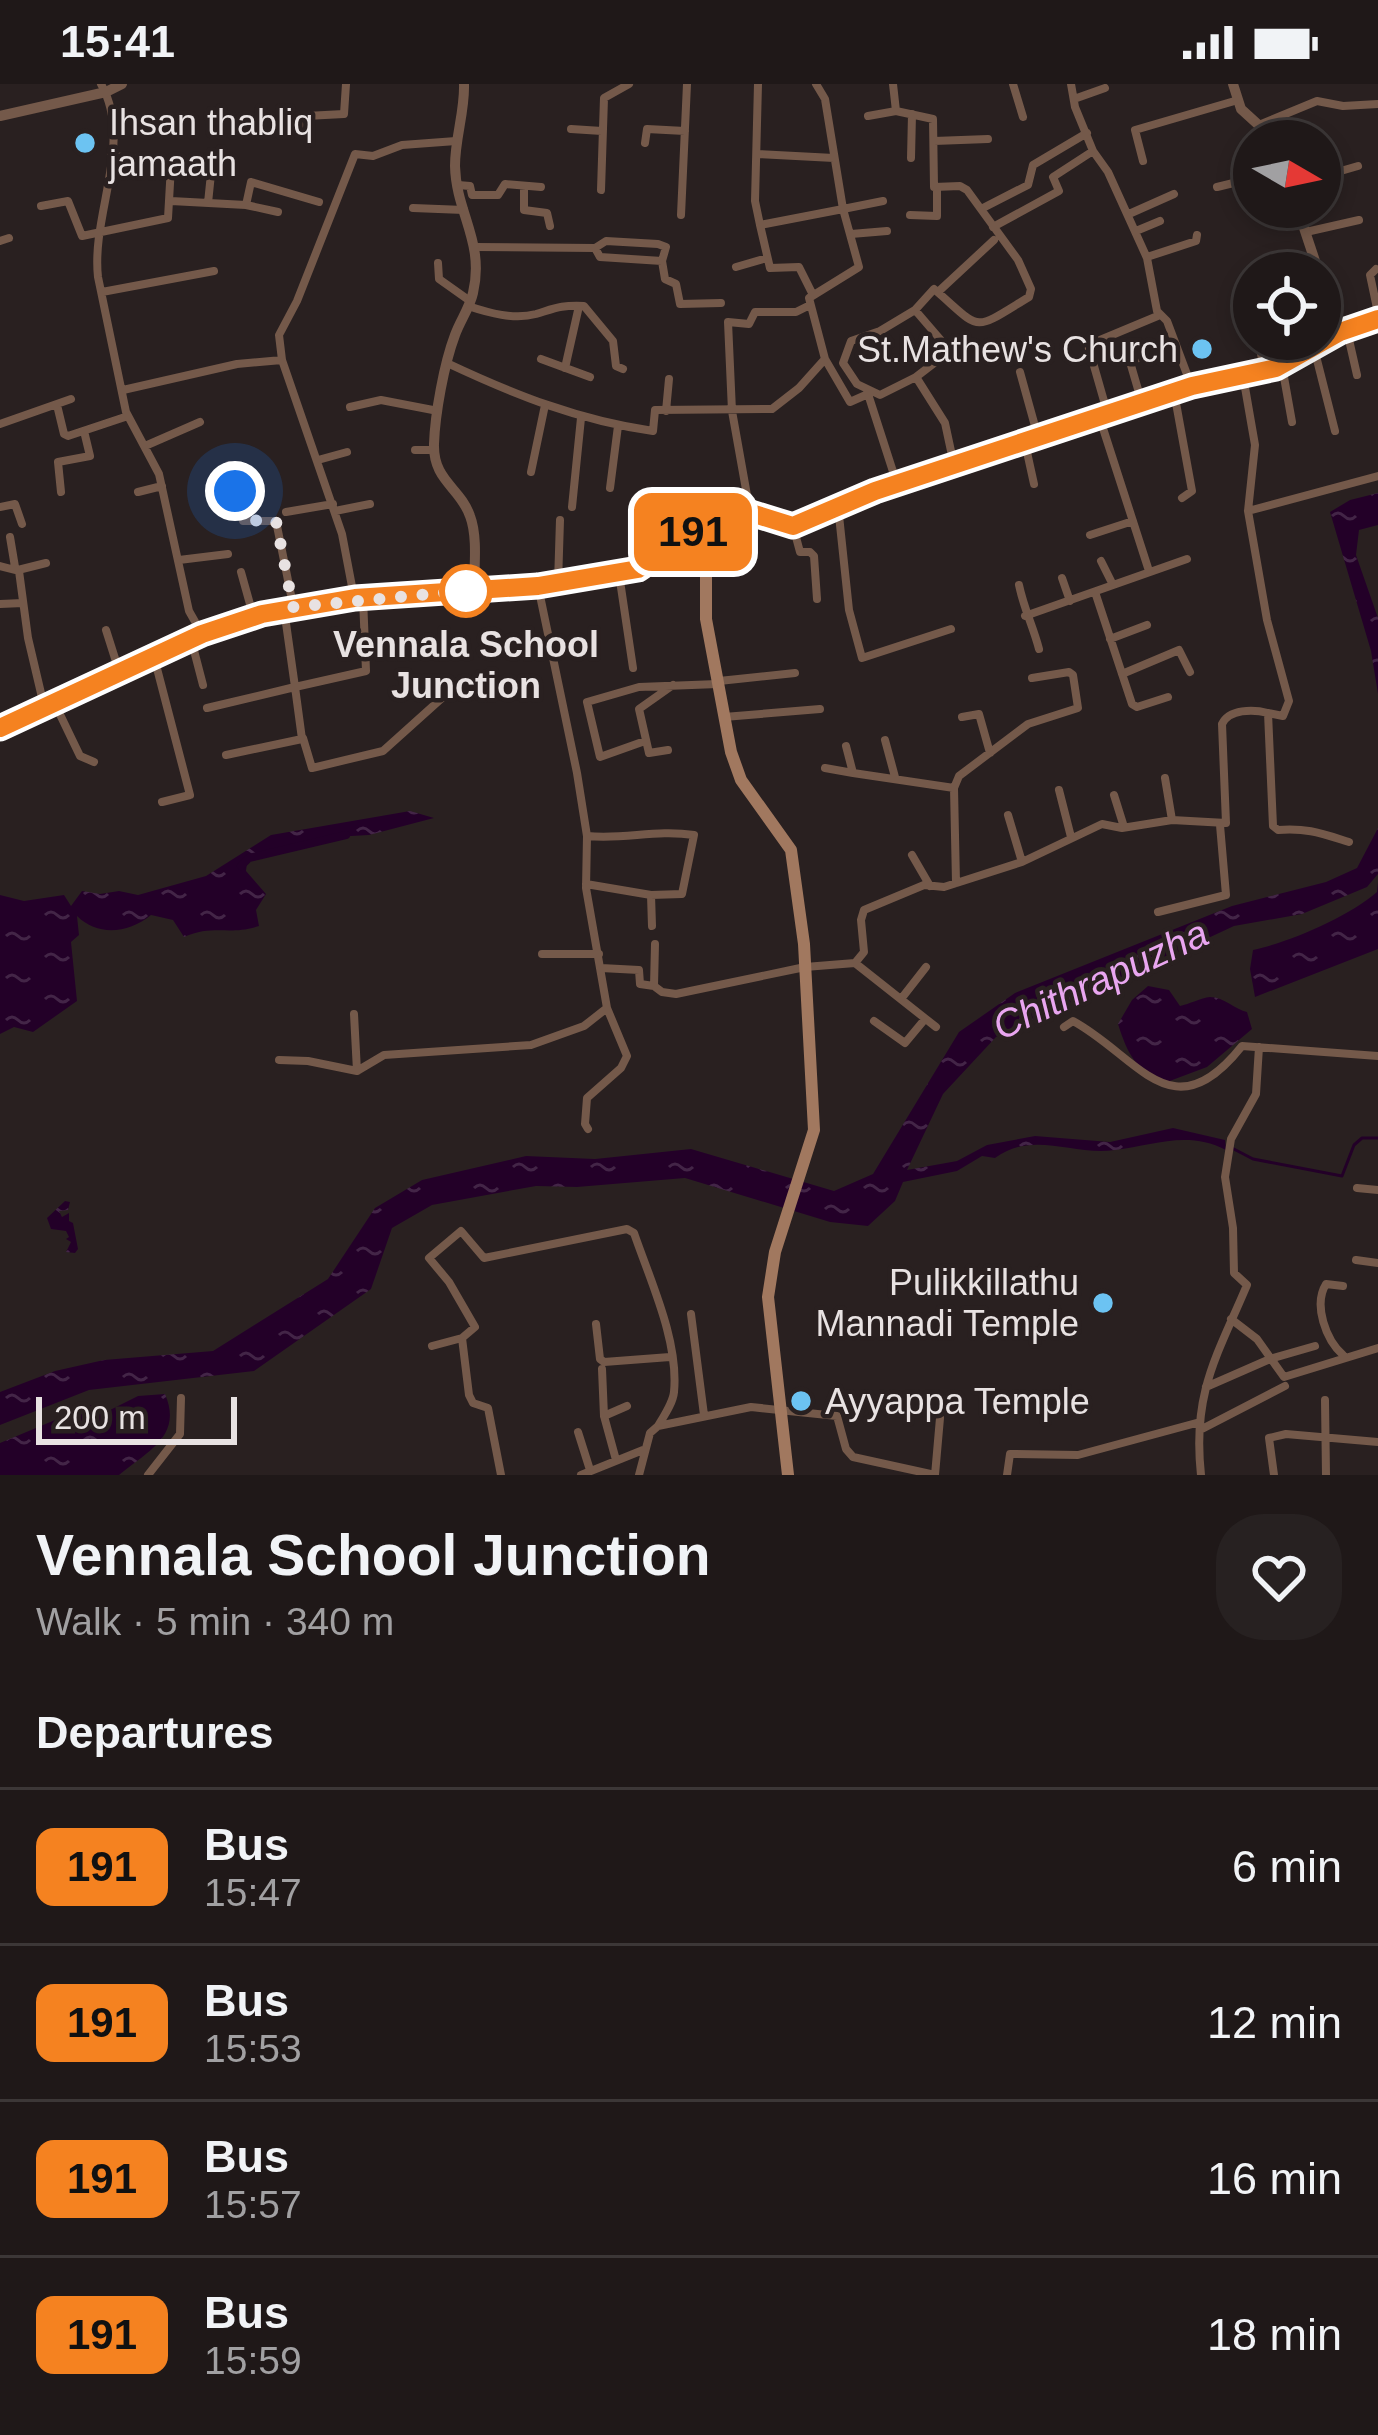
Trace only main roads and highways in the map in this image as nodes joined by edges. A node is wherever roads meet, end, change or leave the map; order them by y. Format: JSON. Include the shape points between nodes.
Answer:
{"nodes":[{"id":1,"x":1378,"y":316,"type":"edge"},
{"id":2,"x":1341,"y":331,"type":"edge"},
{"id":3,"x":1289,"y":360,"type":"edge"},
{"id":4,"x":688,"y":536,"type":"junction"},
{"id":5,"x":0,"y":728,"type":"edge"},
{"id":6,"x":788,"y":1475,"type":"edge"}],
"edges":[{"from":1,"to":2,"type":"main road"},
{"from":3,"to":4,"type":"main road","via":[[896,484],[793,526],[738,509]]},
{"from":4,"to":5,"type":"main road","via":[[638,569],[253,617]]},
{"from":4,"to":6,"type":"main road","via":[[706,554],[704,594],[741,780],[791,850],[805,967],[814,1130],[768,1297]]}]}
